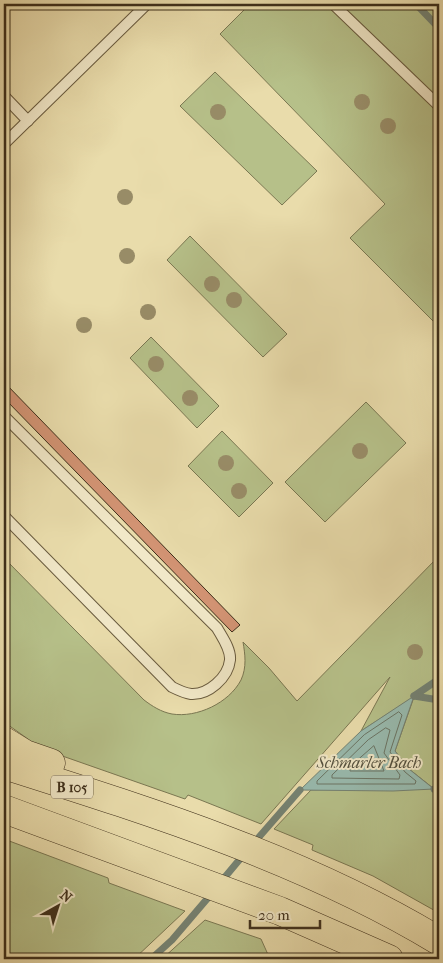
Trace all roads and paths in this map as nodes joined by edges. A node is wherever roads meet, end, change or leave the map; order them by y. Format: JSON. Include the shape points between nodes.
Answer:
{"nodes":[{"id":1,"x":147,"y":4,"type":"edge"},
{"id":2,"x":334,"y":4,"type":"edge"},
{"id":3,"x":4,"y":96,"type":"edge"},
{"id":4,"x":439,"y":106,"type":"edge"},
{"id":5,"x":28,"y":121,"type":"junction"},
{"id":6,"x":4,"y":144,"type":"edge"},
{"id":7,"x":4,"y":416,"type":"edge"},
{"id":8,"x":4,"y":516,"type":"edge"},
{"id":9,"x":4,"y":741,"type":"edge"},
{"id":10,"x":4,"y":765,"type":"edge"},
{"id":11,"x":141,"y":808,"type":"junction"},
{"id":12,"x":4,"y":809,"type":"edge"},
{"id":13,"x":439,"y":941,"type":"edge"},
{"id":14,"x":390,"y":959,"type":"edge"}],
"edges":[{"from":1,"to":5,"type":"lane"},
{"from":2,"to":4,"type":"lane"},
{"from":3,"to":5,"type":"lane"},
{"from":5,"to":6,"type":"lane"},
{"from":7,"to":8,"type":"lane","via":[[217,628],[226,643],[230,660],[224,676],[207,691],[192,694],[172,687]]},
{"from":9,"to":11,"type":"highway","via":[[25,754],[100,781]]},
{"from":10,"to":11,"type":"highway","number":"B 105"},
{"from":11,"to":13,"type":"highway","number":"B 105","via":[[368,900]]},
{"from":12,"to":14,"type":"highway","via":[[238,895]]}]}
